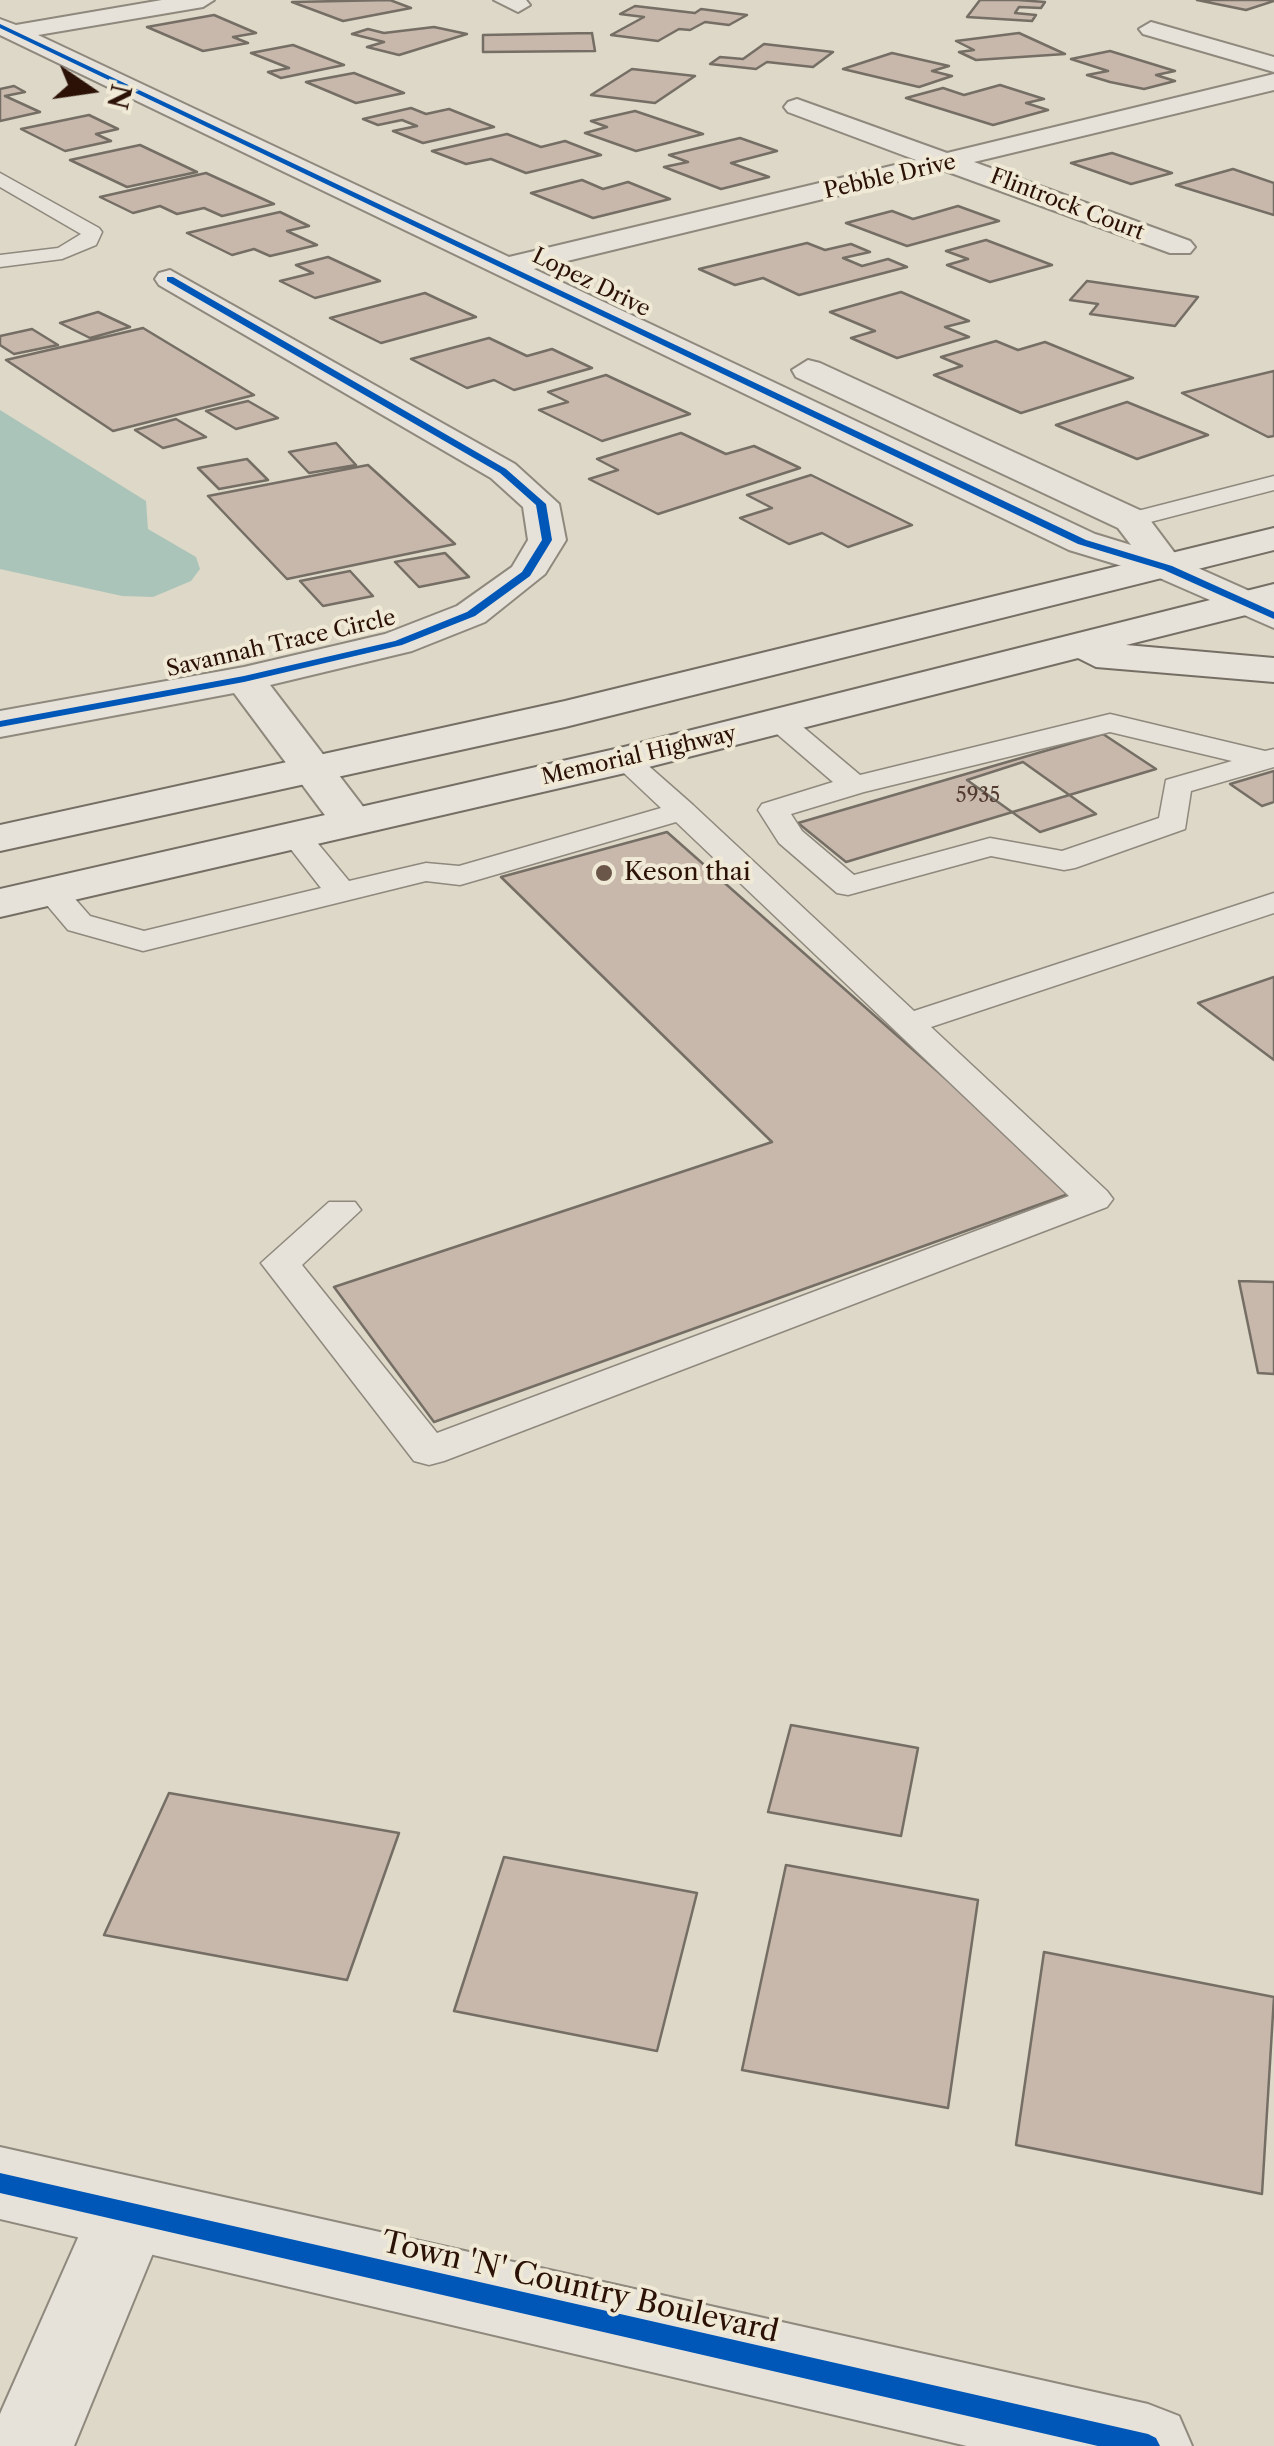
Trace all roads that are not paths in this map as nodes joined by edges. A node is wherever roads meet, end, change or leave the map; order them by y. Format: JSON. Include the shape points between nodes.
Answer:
{"nodes":[{"id":1,"x":3,"y":0,"type":"edge"},
{"id":2,"x":202,"y":0,"type":"edge"},
{"id":3,"x":60,"y":24,"type":"junction"},
{"id":4,"x":8,"y":29,"type":"edge"},
{"id":5,"x":1151,"y":29,"type":"dead end"},
{"id":6,"x":96,"y":41,"type":"dead end"},
{"id":7,"x":1274,"y":66,"type":"edge"},
{"id":8,"x":1274,"y":82,"type":"edge"},
{"id":9,"x":796,"y":107,"type":"dead end"},
{"id":10,"x":953,"y":162,"type":"junction"},
{"id":11,"x":0,"y":179,"type":"edge"},
{"id":12,"x":38,"y":200,"type":"junction"},
{"id":13,"x":0,"y":210,"type":"edge"},
{"id":14,"x":508,"y":232,"type":"dead end"},
{"id":15,"x":1180,"y":248,"type":"dead end"},
{"id":16,"x":558,"y":254,"type":"junction"},
{"id":17,"x":0,"y":261,"type":"edge"},
{"id":18,"x":505,"y":267,"type":"junction"},
{"id":19,"x":606,"y":276,"type":"dead end"},
{"id":20,"x":170,"y":280,"type":"dead end"},
{"id":21,"x":775,"y":354,"type":"dead end"},
{"id":22,"x":1274,"y":483,"type":"edge"},
{"id":23,"x":1131,"y":520,"type":"junction"},
{"id":24,"x":1274,"y":539,"type":"edge"},
{"id":25,"x":1168,"y":568,"type":"junction"},
{"id":26,"x":1266,"y":605,"type":"edge"},
{"id":27,"x":1054,"y":651,"type":"junction"},
{"id":28,"x":1274,"y":670,"type":"edge"},
{"id":29,"x":244,"y":679,"type":"junction"},
{"id":30,"x":780,"y":722,"type":"junction"},
{"id":31,"x":0,"y":724,"type":"edge"},
{"id":32,"x":1270,"y":759,"type":"edge"},
{"id":33,"x":625,"y":760,"type":"junction"},
{"id":34,"x":310,"y":767,"type":"junction"},
{"id":35,"x":854,"y":785,"type":"junction"},
{"id":36,"x":682,"y":811,"type":"junction"},
{"id":37,"x":352,"y":822,"type":"junction"},
{"id":38,"x":294,"y":834,"type":"junction"},
{"id":39,"x":0,"y":838,"type":"edge"},
{"id":40,"x":52,"y":891,"type":"junction"},
{"id":41,"x":342,"y":892,"type":"junction"},
{"id":42,"x":0,"y":903,"type":"edge"},
{"id":43,"x":1274,"y":904,"type":"edge"},
{"id":44,"x":907,"y":1024,"type":"junction"},
{"id":45,"x":342,"y":1210,"type":"dead end"},
{"id":46,"x":0,"y":2183,"type":"edge"},
{"id":47,"x":129,"y":2214,"type":"junction"},
{"id":48,"x":30,"y":2446,"type":"edge"},
{"id":49,"x":1148,"y":2446,"type":"edge"}],
"edges":[{"from":1,"to":3,"type":"street"},
{"from":2,"to":3,"type":"street"},
{"from":3,"to":4,"type":"street"},
{"from":3,"to":6,"type":"street"},
{"from":4,"to":18,"type":"street","name":"Lopez Drive"},
{"from":5,"to":7,"type":"street"},
{"from":8,"to":10,"type":"street","name":"Pebble Drive"},
{"from":9,"to":10,"type":"street","name":"Flintrock Court"},
{"from":10,"to":15,"type":"street","name":"Flintrock Court"},
{"from":10,"to":16,"type":"street","name":"Pebble Drive"},
{"from":11,"to":12,"type":"lane"},
{"from":12,"to":13,"type":"lane"},
{"from":12,"to":17,"type":"lane","via":[[92,232],[89,242],[62,253]]},
{"from":14,"to":16,"type":"street","name":"Lopez Drive"},
{"from":16,"to":18,"type":"street","name":"Pebble Drive"},
{"from":16,"to":19,"type":"street","name":"Lopez Drive"},
{"from":18,"to":25,"type":"street","name":"Lopez Drive","via":[[1082,542]]},
{"from":20,"to":29,"type":"street","name":"Savannah Trace Circle","via":[[503,471],[541,504],[547,540],[526,574],[471,614],[398,643]]},
{"from":21,"to":23,"type":"street"},
{"from":22,"to":23,"type":"lane"},
{"from":23,"to":25,"type":"street"},
{"from":24,"to":25,"type":"street"},
{"from":25,"to":26,"type":"street","name":"Lopez Drive"},
{"from":25,"to":34,"type":"street","via":[[565,714]]},
{"from":26,"to":27,"type":"street","name":"Memorial Highway"},
{"from":27,"to":28,"type":"street"},
{"from":27,"to":30,"type":"street","name":"Memorial Highway"},
{"from":29,"to":31,"type":"street","name":"Savannah Trace Circle"},
{"from":29,"to":34,"type":"street","name":"Savannah Trace Circle"},
{"from":30,"to":33,"type":"street","name":"Memorial Highway"},
{"from":30,"to":35,"type":"lane"},
{"from":32,"to":35,"type":"lane","via":[[1110,723]]},
{"from":32,"to":35,"type":"lane","via":[[1177,786],[1174,823],[1064,861],[990,847],[848,886],[790,837],[774,810]]},
{"from":33,"to":36,"type":"lane"},
{"from":33,"to":37,"type":"street","name":"Memorial Highway"},
{"from":34,"to":37,"type":"street","name":"Savannah Trace Circle"},
{"from":34,"to":39,"type":"street"},
{"from":36,"to":41,"type":"lane","via":[[460,876],[426,872]]},
{"from":36,"to":44,"type":"lane"},
{"from":37,"to":38,"type":"street","name":"Memorial Highway"},
{"from":38,"to":40,"type":"street","name":"Memorial Highway"},
{"from":38,"to":41,"type":"lane"},
{"from":40,"to":41,"type":"lane","via":[[79,923],[143,942]]},
{"from":40,"to":42,"type":"street","name":"Memorial Highway"},
{"from":43,"to":44,"type":"lane"},
{"from":44,"to":45,"type":"lane","via":[[1094,1199],[428,1451],[280,1263]]},
{"from":46,"to":47,"type":"street","name":"Town 'N' Country Boulevard"},
{"from":47,"to":48,"type":"street"},
{"from":47,"to":49,"type":"street","name":"Town 'N' Country Boulevard"}]}
